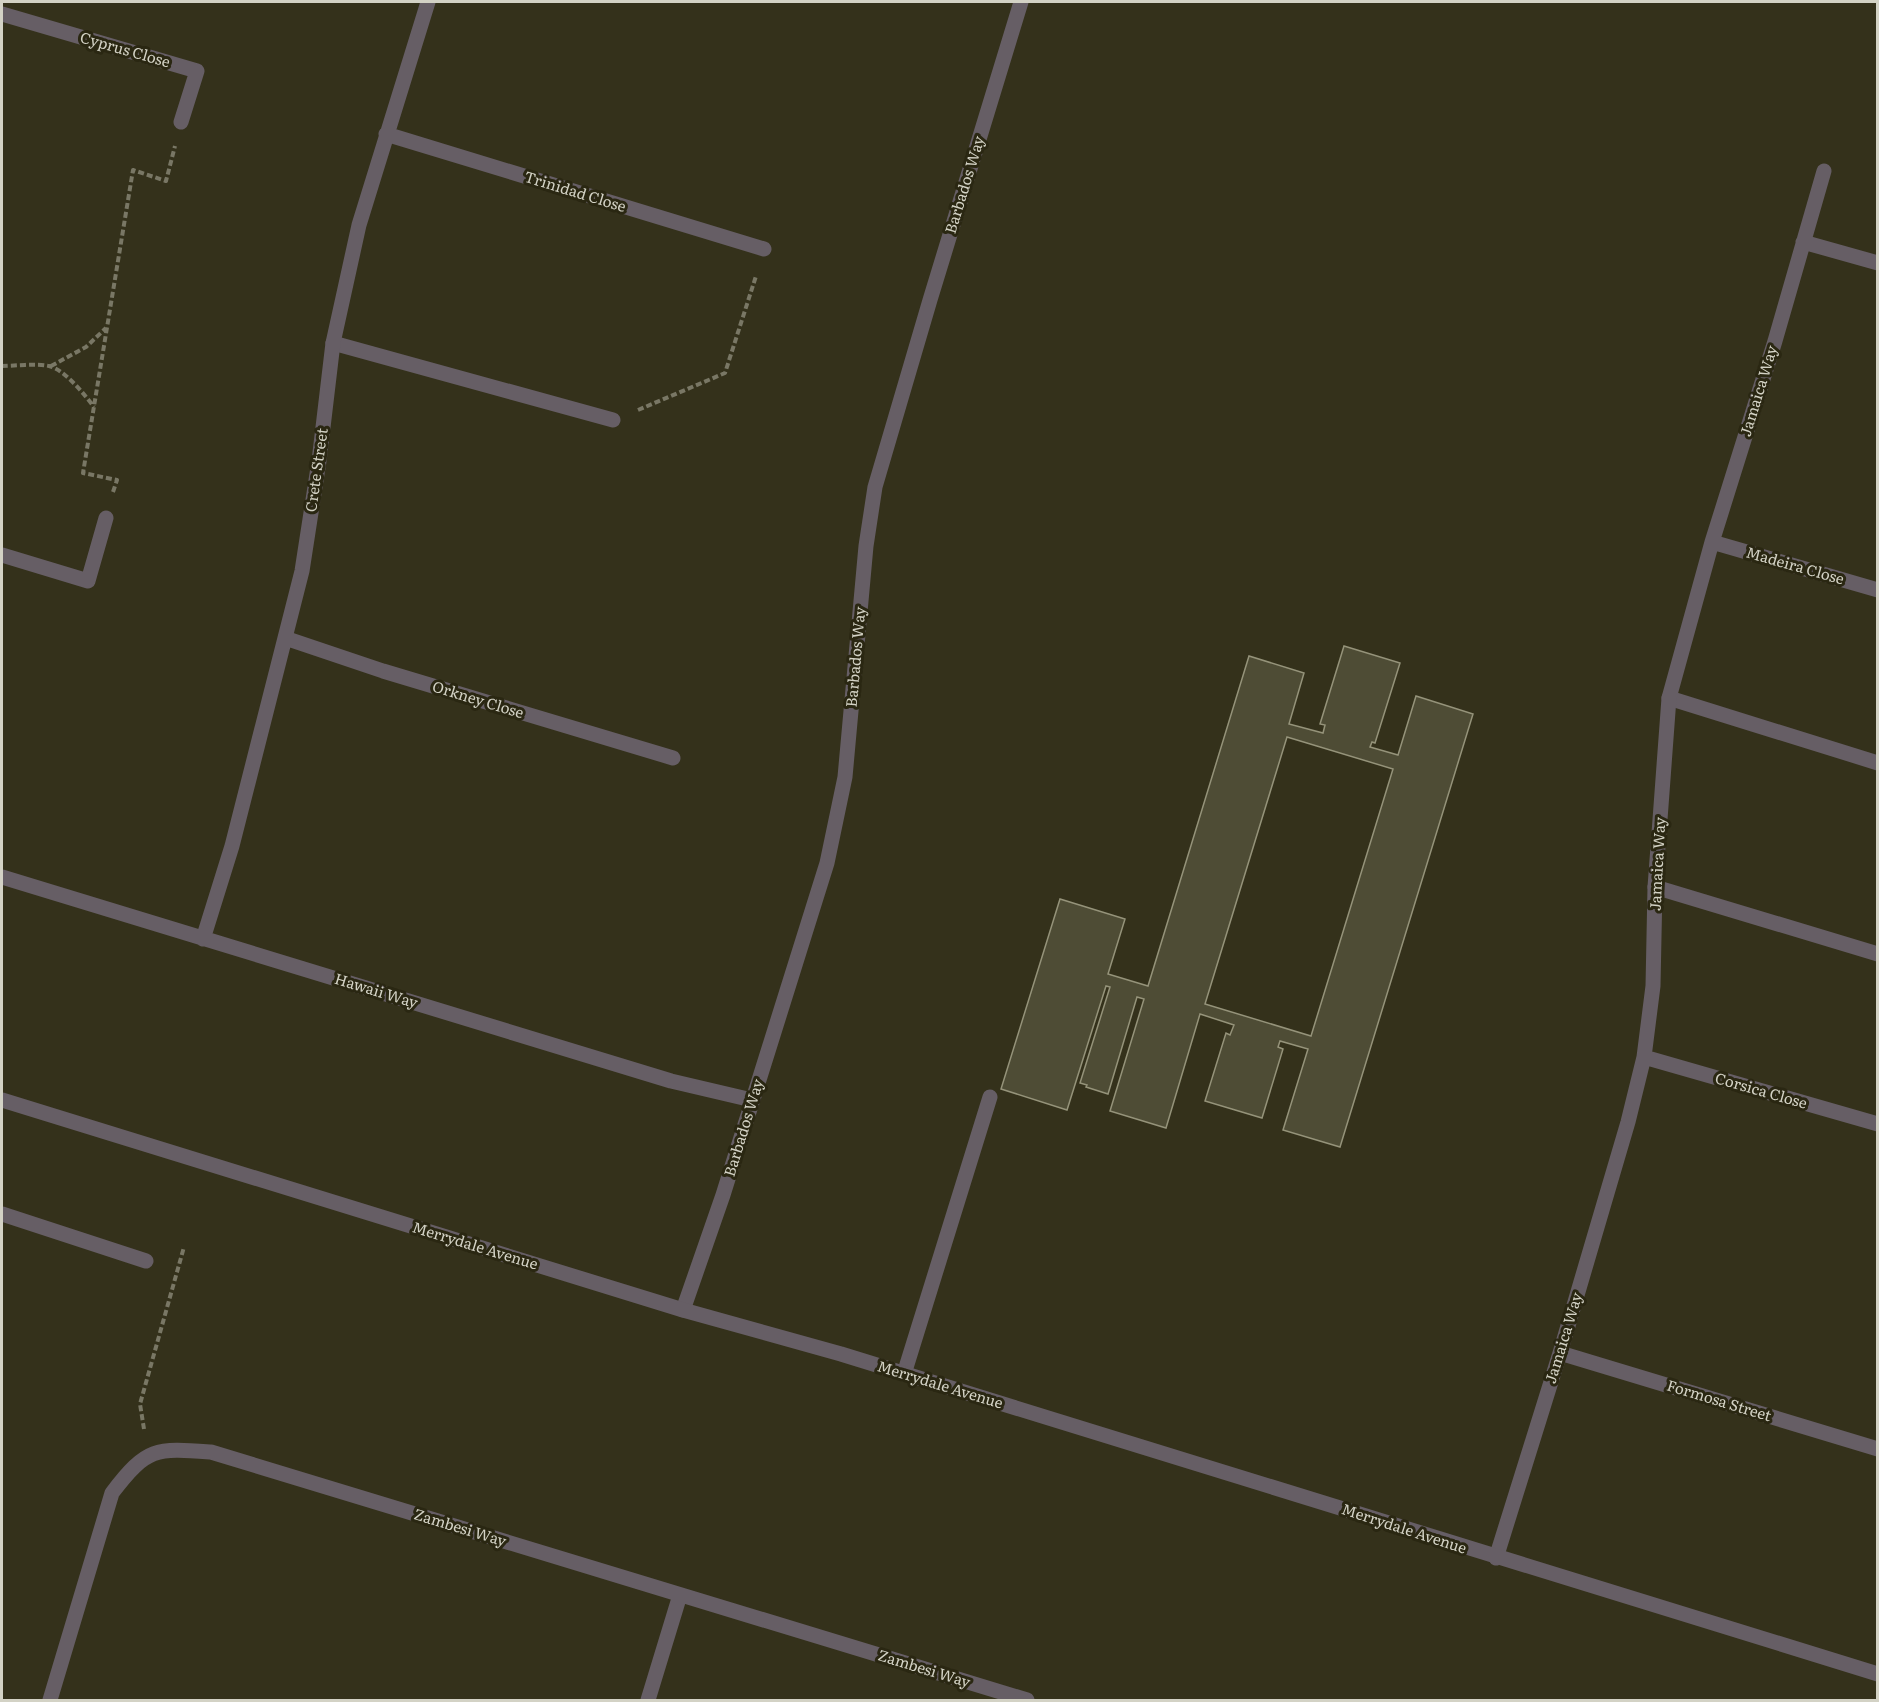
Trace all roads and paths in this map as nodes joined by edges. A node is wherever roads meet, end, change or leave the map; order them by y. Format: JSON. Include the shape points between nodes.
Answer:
{"nodes":[{"id":1,"x":428,"y":2,"type":"edge"},
{"id":2,"x":1020,"y":2,"type":"edge"},
{"id":3,"x":2,"y":14,"type":"edge"},
{"id":4,"x":181,"y":122,"type":"joint"},
{"id":5,"x":386,"y":134,"type":"junction"},
{"id":6,"x":1824,"y":171,"type":"dead end"},
{"id":7,"x":1803,"y":242,"type":"junction"},
{"id":8,"x":764,"y":249,"type":"joint"},
{"id":9,"x":1878,"y":263,"type":"edge"},
{"id":10,"x":107,"y":328,"type":"junction"},
{"id":11,"x":333,"y":343,"type":"junction"},
{"id":12,"x":2,"y":366,"type":"edge"},
{"id":13,"x":50,"y":366,"type":"junction"},
{"id":14,"x":94,"y":408,"type":"junction"},
{"id":15,"x":613,"y":420,"type":"joint"},
{"id":16,"x":117,"y":480,"type":"dead end"},
{"id":17,"x":106,"y":518,"type":"dead end"},
{"id":18,"x":1712,"y":542,"type":"junction"},
{"id":19,"x":2,"y":555,"type":"edge"},
{"id":20,"x":1878,"y":590,"type":"edge"},
{"id":21,"x":285,"y":638,"type":"junction"},
{"id":22,"x":1669,"y":698,"type":"junction"},
{"id":23,"x":673,"y":758,"type":"dead end"},
{"id":24,"x":1878,"y":762,"type":"edge"},
{"id":25,"x":2,"y":877,"type":"edge"},
{"id":26,"x":1655,"y":887,"type":"junction"},
{"id":27,"x":203,"y":939,"type":"junction"},
{"id":28,"x":1878,"y":954,"type":"edge"},
{"id":29,"x":1644,"y":1057,"type":"junction"},
{"id":30,"x":990,"y":1097,"type":"dead end"},
{"id":31,"x":2,"y":1100,"type":"edge"},
{"id":32,"x":752,"y":1100,"type":"junction"},
{"id":33,"x":1878,"y":1124,"type":"edge"},
{"id":34,"x":2,"y":1214,"type":"edge"},
{"id":35,"x":184,"y":1247,"type":"dead end"},
{"id":36,"x":146,"y":1261,"type":"dead end"},
{"id":37,"x":683,"y":1310,"type":"junction"},
{"id":38,"x":1560,"y":1353,"type":"junction"},
{"id":39,"x":904,"y":1374,"type":"junction"},
{"id":40,"x":1878,"y":1449,"type":"edge"},
{"id":41,"x":149,"y":1455,"type":"junction"},
{"id":42,"x":1496,"y":1558,"type":"junction"},
{"id":43,"x":680,"y":1595,"type":"junction"},
{"id":44,"x":1878,"y":1674,"type":"edge"},
{"id":45,"x":50,"y":1701,"type":"edge"},
{"id":46,"x":648,"y":1701,"type":"edge"},
{"id":47,"x":1027,"y":1701,"type":"edge"}],
"edges":[{"from":1,"to":5,"type":"street","name":"Crete Street"},
{"from":2,"to":32,"type":"street","name":"Barbados Way","via":[[875,487],[836,822],[827,863]]},
{"from":3,"to":4,"type":"street","name":"Cyprus Close","via":[[197,71]]},
{"from":4,"to":10,"type":"path","via":[[166,181],[133,170]]},
{"from":5,"to":8,"type":"street","name":"Trinidad Close"},
{"from":5,"to":11,"type":"street","name":"Crete Street","via":[[359,225]]},
{"from":6,"to":7,"type":"street","name":"Jamaica Way"},
{"from":7,"to":9,"type":"street"},
{"from":7,"to":18,"type":"street","name":"Jamaica Way"},
{"from":8,"to":15,"type":"path","via":[[725,373]]},
{"from":10,"to":13,"type":"path","via":[[86,347]]},
{"from":10,"to":14,"type":"path"},
{"from":11,"to":15,"type":"street"},
{"from":11,"to":21,"type":"street","name":"Crete Street","via":[[303,571]]},
{"from":12,"to":13,"type":"path"},
{"from":13,"to":14,"type":"path","via":[[66,376]]},
{"from":14,"to":16,"type":"path","via":[[83,473]]},
{"from":17,"to":19,"type":"street","via":[[88,581]]},
{"from":18,"to":20,"type":"street","name":"Madeira Close"},
{"from":18,"to":22,"type":"street","name":"Jamaica Way"},
{"from":21,"to":23,"type":"street","name":"Orkney Close"},
{"from":21,"to":27,"type":"street","name":"Crete Street","via":[[232,846]]},
{"from":22,"to":24,"type":"street"},
{"from":22,"to":26,"type":"street","name":"Jamaica Way"},
{"from":25,"to":27,"type":"street","name":"Hawaii Way"},
{"from":26,"to":28,"type":"street"},
{"from":26,"to":29,"type":"street","name":"Jamaica Way","via":[[1653,986]]},
{"from":27,"to":32,"type":"street","name":"Hawaii Way","via":[[671,1081]]},
{"from":29,"to":33,"type":"street","name":"Corsica Close"},
{"from":29,"to":38,"type":"street","name":"Jamaica Way","via":[[1629,1122]]},
{"from":30,"to":39,"type":"street"},
{"from":31,"to":37,"type":"street","name":"Merrydale Avenue"},
{"from":32,"to":37,"type":"street","name":"Barbados Way"},
{"from":34,"to":36,"type":"street"},
{"from":35,"to":41,"type":"path","via":[[140,1404]]},
{"from":37,"to":39,"type":"street","name":"Merrydale Avenue"},
{"from":38,"to":40,"type":"street","name":"Formosa Street"},
{"from":38,"to":42,"type":"street","name":"Jamaica Way"},
{"from":39,"to":42,"type":"street","name":"Merrydale Avenue"},
{"from":41,"to":43,"type":"street","name":"Zambesi Way","via":[[168,1449],[211,1452]]},
{"from":41,"to":45,"type":"street","via":[[132,1467],[112,1493]]},
{"from":42,"to":44,"type":"street","name":"Merrydale Avenue"},
{"from":43,"to":46,"type":"street"},
{"from":43,"to":47,"type":"street","name":"Zambesi Way"}]}
